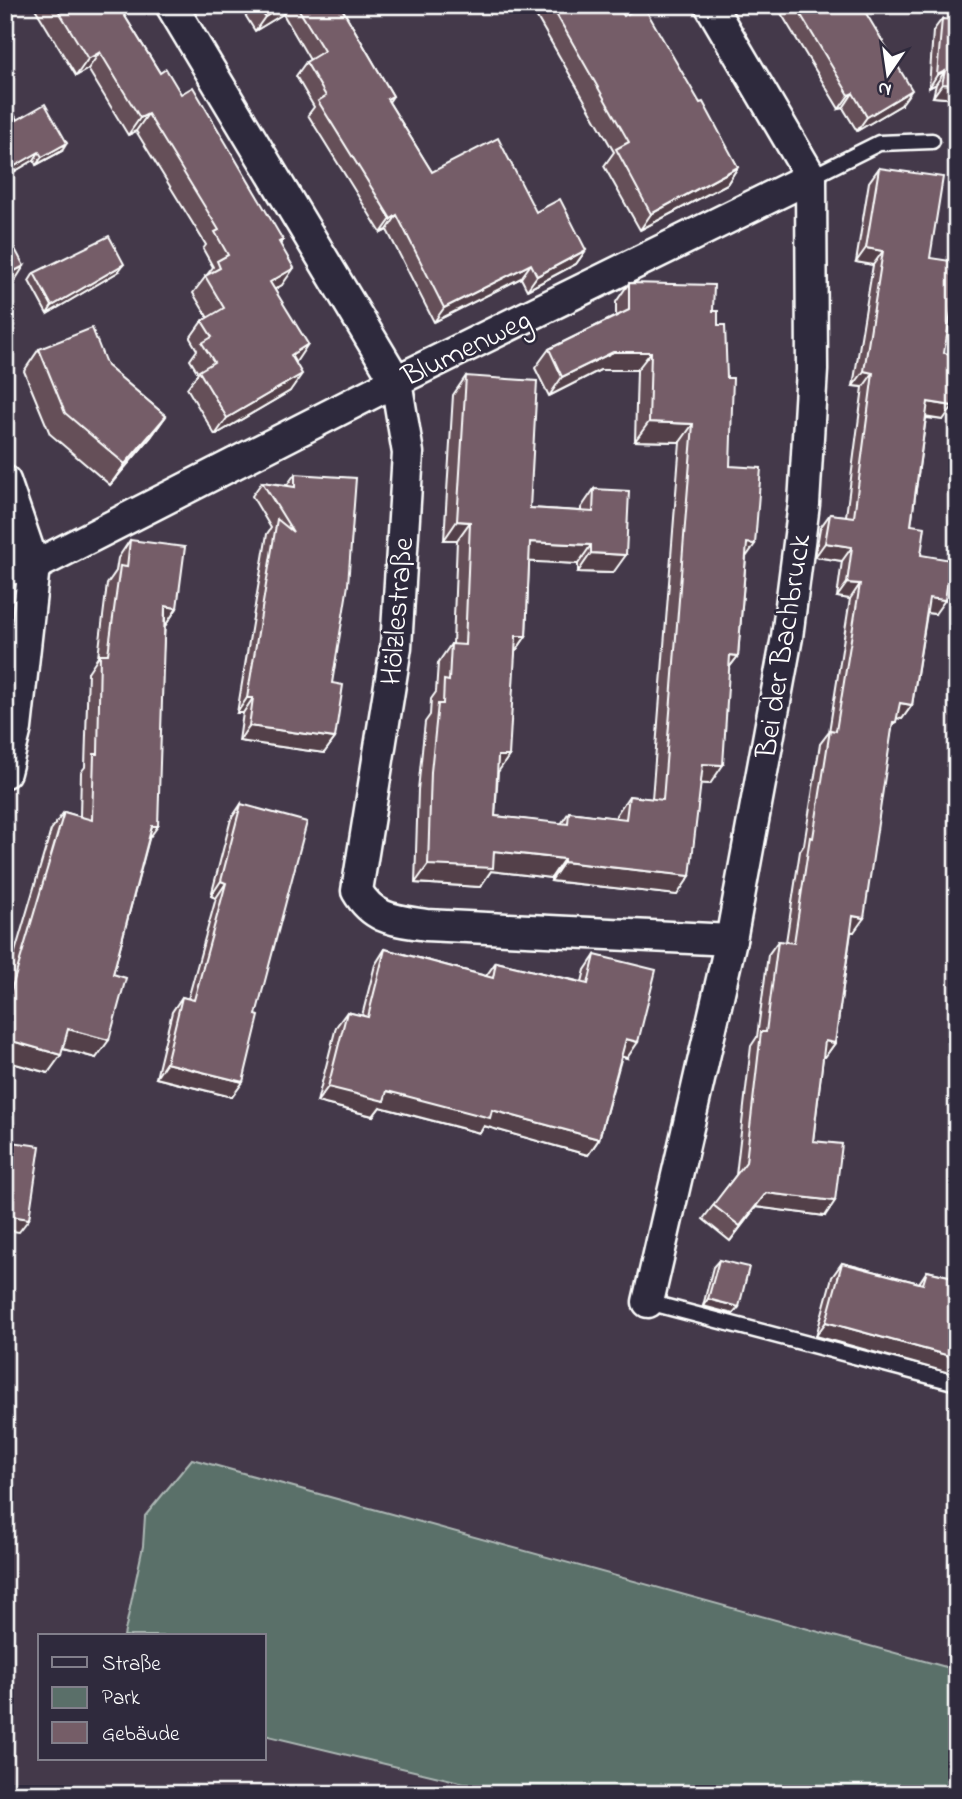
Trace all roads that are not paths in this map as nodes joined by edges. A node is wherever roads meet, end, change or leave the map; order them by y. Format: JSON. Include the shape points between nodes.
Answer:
{"nodes":[{"id":1,"x":171,"y":5,"type":"edge"},
{"id":2,"x":710,"y":5,"type":"edge"},
{"id":3,"x":932,"y":141,"type":"dead end"},
{"id":4,"x":811,"y":177,"type":"junction"},
{"id":5,"x":396,"y":381,"type":"junction"},
{"id":6,"x":5,"y":481,"type":"edge"},
{"id":7,"x":20,"y":567,"type":"edge"},
{"id":8,"x":5,"y":772,"type":"edge"},
{"id":9,"x":731,"y":940,"type":"junction"},
{"id":10,"x":648,"y":1302,"type":"joint"},
{"id":11,"x":957,"y":1383,"type":"edge"}],
"edges":[{"from":1,"to":5,"type":"street","name":"Hölzlestraße"},
{"from":2,"to":4,"type":"street"},
{"from":3,"to":4,"type":"lane","name":"Blumenweg","via":[[879,143]]},
{"from":4,"to":5,"type":"street","name":"Blumenweg"},
{"from":4,"to":9,"type":"street","name":"Bei der Bachbruck","via":[[812,370],[804,504],[787,637]]},
{"from":5,"to":7,"type":"street","name":"Blumenweg"},
{"from":5,"to":9,"type":"street","name":"Hölzlestraße","via":[[408,453],[396,646],[357,891],[367,909],[390,919],[426,925]]},
{"from":6,"to":7,"type":"street"},
{"from":7,"to":8,"type":"street","via":[[16,728]]},
{"from":9,"to":10,"type":"street","name":"Bei der Bachbruck"},
{"from":10,"to":11,"type":"lane"}]}
